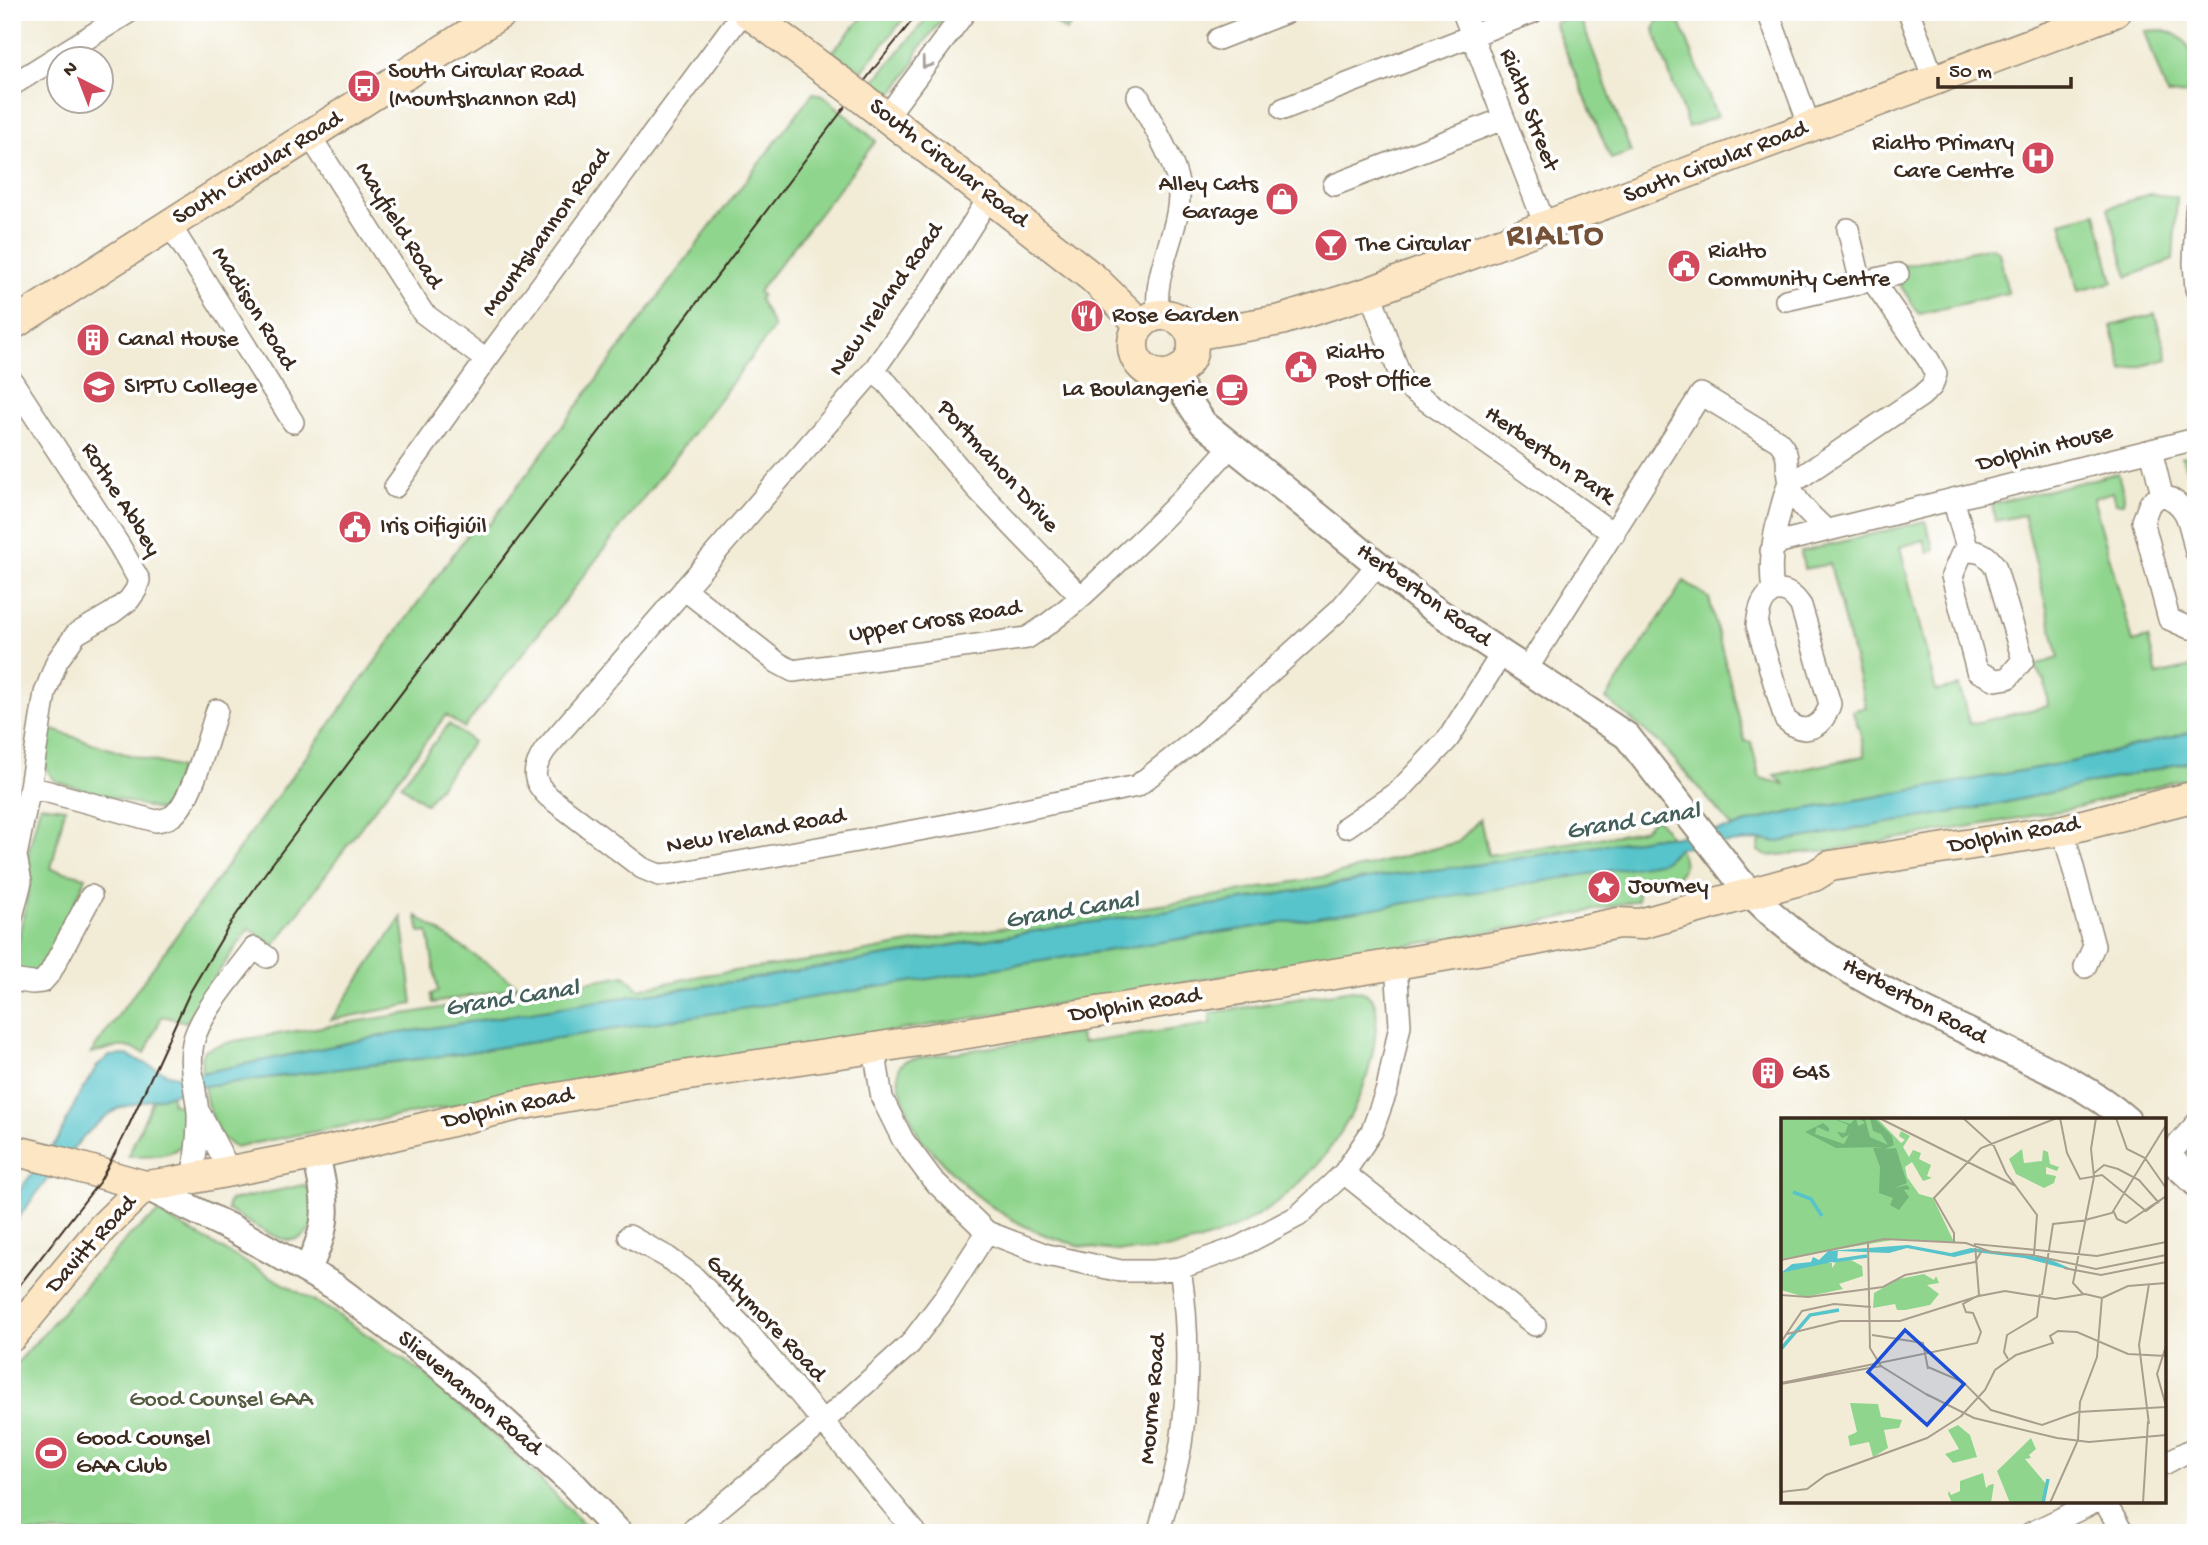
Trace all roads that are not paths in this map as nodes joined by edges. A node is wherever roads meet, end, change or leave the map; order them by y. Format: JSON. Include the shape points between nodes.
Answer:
{"nodes":[{"id":1,"x":129,"y":12,"type":"edge"},
{"id":2,"x":503,"y":12,"type":"edge"},
{"id":3,"x":745,"y":12,"type":"edge"},
{"id":4,"x":965,"y":12,"type":"edge"},
{"id":5,"x":1287,"y":12,"type":"edge"},
{"id":6,"x":1463,"y":12,"type":"edge"},
{"id":7,"x":1534,"y":12,"type":"edge"},
{"id":8,"x":1768,"y":12,"type":"edge"},
{"id":9,"x":1909,"y":12,"type":"edge"},
{"id":10,"x":2115,"y":12,"type":"edge"},
{"id":11,"x":1473,"y":36,"type":"junction"},
{"id":12,"x":1218,"y":39,"type":"dead end"},
{"id":13,"x":1934,"y":80,"type":"junction"},
{"id":14,"x":12,"y":85,"type":"edge"},
{"id":15,"x":1138,"y":96,"type":"dead end"},
{"id":16,"x":876,"y":108,"type":"junction"},
{"id":17,"x":1283,"y":109,"type":"dead end"},
{"id":18,"x":1503,"y":119,"type":"junction"},
{"id":19,"x":1810,"y":127,"type":"junction"},
{"id":20,"x":310,"y":136,"type":"junction"},
{"id":21,"x":1334,"y":185,"type":"dead end"},
{"id":22,"x":990,"y":196,"type":"junction"},
{"id":23,"x":2196,"y":211,"type":"edge"},
{"id":24,"x":170,"y":225,"type":"junction"},
{"id":25,"x":1545,"y":225,"type":"junction"},
{"id":26,"x":1848,"y":229,"type":"dead end"},
{"id":27,"x":1898,"y":274,"type":"dead end"},
{"id":28,"x":1867,"y":281,"type":"junction"},
{"id":29,"x":2196,"y":289,"type":"edge"},
{"id":30,"x":1370,"y":292,"type":"junction"},
{"id":31,"x":1786,"y":300,"type":"dead end"},
{"id":32,"x":1150,"y":320,"type":"junction"},
{"id":33,"x":12,"y":325,"type":"edge"},
{"id":34,"x":1192,"y":335,"type":"junction"},
{"id":35,"x":486,"y":360,"type":"junction"},
{"id":36,"x":873,"y":371,"type":"junction"},
{"id":37,"x":1174,"y":373,"type":"junction"},
{"id":38,"x":12,"y":381,"type":"edge"},
{"id":39,"x":293,"y":422,"type":"dead end"},
{"id":40,"x":2196,"y":439,"type":"edge"},
{"id":41,"x":1231,"y":446,"type":"junction"},
{"id":42,"x":2151,"y":450,"type":"junction"},
{"id":43,"x":1788,"y":481,"type":"junction"},
{"id":44,"x":395,"y":487,"type":"dead end"},
{"id":45,"x":2162,"y":495,"type":"junction"},
{"id":46,"x":1953,"y":499,"type":"junction"},
{"id":47,"x":1826,"y":530,"type":"junction"},
{"id":48,"x":1614,"y":534,"type":"junction"},
{"id":49,"x":1771,"y":551,"type":"junction"},
{"id":50,"x":1968,"y":551,"type":"junction"},
{"id":51,"x":2196,"y":552,"type":"edge"},
{"id":52,"x":1377,"y":565,"type":"junction"},
{"id":53,"x":684,"y":589,"type":"junction"},
{"id":54,"x":1773,"y":591,"type":"junction"},
{"id":55,"x":1081,"y":597,"type":"junction"},
{"id":56,"x":2196,"y":627,"type":"edge"},
{"id":57,"x":1502,"y":653,"type":"junction"},
{"id":58,"x":1527,"y":669,"type":"junction"},
{"id":59,"x":217,"y":710,"type":"dead end"},
{"id":60,"x":30,"y":788,"type":"junction"},
{"id":61,"x":2196,"y":796,"type":"edge"},
{"id":62,"x":1346,"y":827,"type":"dead end"},
{"id":63,"x":2063,"y":830,"type":"junction"},
{"id":64,"x":14,"y":861,"type":"edge"},
{"id":65,"x":1737,"y":877,"type":"junction"},
{"id":66,"x":91,"y":896,"type":"dead end"},
{"id":67,"x":12,"y":917,"type":"edge"},
{"id":68,"x":267,"y":957,"type":"dead end"},
{"id":69,"x":1396,"y":964,"type":"junction"},
{"id":70,"x":2085,"y":967,"type":"dead end"},
{"id":71,"x":12,"y":980,"type":"edge"},
{"id":72,"x":874,"y":1048,"type":"junction"},
{"id":73,"x":197,"y":1106,"type":"junction"},
{"id":74,"x":2124,"y":1118,"type":"edge"},
{"id":75,"x":2196,"y":1124,"type":"edge"},
{"id":76,"x":13,"y":1151,"type":"edge"},
{"id":77,"x":316,"y":1154,"type":"junction"},
{"id":78,"x":2166,"y":1154,"type":"edge"},
{"id":79,"x":230,"y":1171,"type":"junction"},
{"id":80,"x":1344,"y":1173,"type":"junction"},
{"id":81,"x":192,"y":1177,"type":"junction"},
{"id":82,"x":2196,"y":1183,"type":"edge"},
{"id":83,"x":145,"y":1186,"type":"junction"},
{"id":84,"x":986,"y":1232,"type":"junction"},
{"id":85,"x":629,"y":1236,"type":"dead end"},
{"id":86,"x":1180,"y":1268,"type":"junction"},
{"id":87,"x":307,"y":1270,"type":"junction"},
{"id":88,"x":1535,"y":1325,"type":"dead end"},
{"id":89,"x":12,"y":1336,"type":"edge"},
{"id":90,"x":824,"y":1421,"type":"junction"},
{"id":91,"x":2196,"y":1447,"type":"edge"},
{"id":92,"x":2166,"y":1463,"type":"edge"},
{"id":93,"x":2093,"y":1503,"type":"edge"},
{"id":94,"x":2105,"y":1503,"type":"edge"},
{"id":95,"x":619,"y":1533,"type":"edge"},
{"id":96,"x":689,"y":1533,"type":"edge"},
{"id":97,"x":916,"y":1533,"type":"edge"},
{"id":98,"x":1158,"y":1533,"type":"edge"},
{"id":99,"x":2031,"y":1533,"type":"edge"},
{"id":100,"x":2123,"y":1533,"type":"edge"}],
"edges":[{"from":1,"to":14,"type":"street"},
{"from":2,"to":20,"type":"main road","name":"South Circular Road"},
{"from":3,"to":16,"type":"main road","name":"South Circular Road","bridge":true},
{"from":3,"to":35,"type":"street","name":"Mountshannon Road"},
{"from":4,"to":16,"type":"street","one_way":true},
{"from":5,"to":12,"type":"street"},
{"from":6,"to":11,"type":"street","name":"Rialto Street"},
{"from":7,"to":11,"type":"street"},
{"from":8,"to":19,"type":"street"},
{"from":9,"to":13,"type":"street"},
{"from":10,"to":13,"type":"main road","name":"South Circular Road"},
{"from":11,"to":17,"type":"street"},
{"from":11,"to":18,"type":"street","name":"Rialto Street"},
{"from":13,"to":19,"type":"main road","name":"South Circular Road"},
{"from":15,"to":32,"type":"street","via":[[1176,175],[1179,192]]},
{"from":16,"to":22,"type":"main road","name":"South Circular Road"},
{"from":18,"to":21,"type":"street"},
{"from":18,"to":25,"type":"street","name":"Rialto Street"},
{"from":19,"to":25,"type":"main road","name":"South Circular Road"},
{"from":20,"to":24,"type":"main road","name":"South Circular Road"},
{"from":20,"to":35,"type":"street","name":"Mayfield Road","via":[[423,313]]},
{"from":22,"to":32,"type":"main road","name":"South Circular Road"},
{"from":22,"to":36,"type":"street","name":"New Ireland Road"},
{"from":23,"to":29,"type":"street"},
{"from":24,"to":33,"type":"main road","name":"South Circular Road"},
{"from":24,"to":39,"type":"street","name":"Madison Road"},
{"from":25,"to":30,"type":"main road","name":"South Circular Road"},
{"from":26,"to":28,"type":"street"},
{"from":27,"to":28,"type":"street"},
{"from":28,"to":31,"type":"street"},
{"from":28,"to":43,"type":"street","via":[[1928,359],[1935,382],[1801,477]]},
{"from":30,"to":34,"type":"main road","name":"South Circular Road","via":[[1281,320]]},
{"from":30,"to":48,"type":"street","name":"Herberton Park","via":[[1403,384]]},
{"from":32,"to":34,"type":"main road","via":[[1176,318]]},
{"from":32,"to":37,"type":"main road","via":[[1133,343],[1138,361],[1153,374]]},
{"from":34,"to":37,"type":"main road","via":[[1192,355]]},
{"from":35,"to":44,"type":"street","name":"Mountshannon Road"},
{"from":36,"to":53,"type":"street","name":"New Ireland Road"},
{"from":36,"to":55,"type":"street","name":"Portmahon Drive"},
{"from":37,"to":41,"type":"street","name":"Herberton Road","via":[[1203,423]]},
{"from":38,"to":60,"type":"street","name":"Rothe Abbey","via":[[139,580],[129,600],[76,634],[57,661],[45,693]]},
{"from":40,"to":42,"type":"street","name":"Dolphin House"},
{"from":41,"to":52,"type":"street","name":"Herberton Road"},
{"from":41,"to":55,"type":"street","name":"Upper Cross Road"},
{"from":42,"to":45,"type":"street","name":"Dolphin House"},
{"from":42,"to":46,"type":"street","name":"Dolphin House"},
{"from":43,"to":47,"type":"street","via":[[1807,512]]},
{"from":43,"to":48,"type":"street","via":[[1788,459],[1778,441],[1701,394]]},
{"from":43,"to":49,"type":"street"},
{"from":45,"to":51,"type":"street","via":[[2176,499],[2184,508]]},
{"from":45,"to":56,"type":"street","via":[[2150,503],[2143,521],[2169,619]]},
{"from":46,"to":47,"type":"street","name":"Dolphin House"},
{"from":46,"to":50,"type":"street","name":"Dolphin House"},
{"from":47,"to":49,"type":"street","name":"Dolphin House","via":[[1780,542]]},
{"from":48,"to":58,"type":"street","name":"Herberton Park"},
{"from":49,"to":54,"type":"street"},
{"from":50,"to":50,"type":"street","via":[[1979,551],[1995,566],[2023,660],[2008,678],[1996,680],[1977,671],[1952,576],[1961,555]]},
{"from":52,"to":53,"type":"street","name":"New Ireland Road","via":[[1330,618],[1193,742],[1137,786],[947,825],[659,875],[642,868],[549,797],[539,788],[535,774],[538,760],[550,744]]},
{"from":52,"to":57,"type":"street","name":"Herberton Road"},
{"from":53,"to":55,"type":"street","name":"Upper Cross Road","via":[[793,671],[1027,638]]},
{"from":54,"to":54,"type":"street","via":[[1794,595],[1801,606],[1830,704],[1826,717],[1816,726],[1794,727],[1785,719],[1757,625],[1759,609]]},
{"from":57,"to":58,"type":"street","name":"Herberton Road"},
{"from":57,"to":62,"type":"street","via":[[1448,739],[1399,791]]},
{"from":58,"to":65,"type":"street","name":"Herberton Road","via":[[1627,736]]},
{"from":59,"to":60,"type":"street","via":[[189,792],[171,817],[156,821]]},
{"from":60,"to":64,"type":"street","name":"Rothe Abbey"},
{"from":61,"to":63,"type":"main road","name":"Dolphin Road"},
{"from":63,"to":65,"type":"main road","name":"Dolphin Road","via":[[1830,866],[1814,862]]},
{"from":63,"to":70,"type":"street","via":[[2094,946]]},
{"from":64,"to":67,"type":"street","name":"Rothe Abbey","via":[[21,882]]},
{"from":65,"to":69,"type":"main road","name":"Dolphin Road","via":[[1640,924],[1618,923]]},
{"from":65,"to":74,"type":"street","name":"Herberton Road","via":[[1784,924],[1825,954],[2087,1091]]},
{"from":66,"to":71,"type":"street","via":[[42,982]]},
{"from":68,"to":73,"type":"street","via":[[254,948],[198,1026],[191,1059]]},
{"from":69,"to":72,"type":"main road","name":"Dolphin Road"},
{"from":69,"to":80,"type":"street","via":[[1400,1024],[1387,1089],[1372,1131]]},
{"from":72,"to":77,"type":"main road","name":"Dolphin Road","via":[[519,1105]]},
{"from":72,"to":84,"type":"street","via":[[882,1098],[903,1140],[932,1179]]},
{"from":73,"to":79,"type":"street"},
{"from":73,"to":81,"type":"street"},
{"from":75,"to":78,"type":"street"},
{"from":76,"to":83,"type":"main road"},
{"from":77,"to":79,"type":"main road","name":"Dolphin Road"},
{"from":77,"to":87,"type":"street","via":[[326,1216]]},
{"from":78,"to":82,"type":"street"},
{"from":79,"to":81,"type":"main road","name":"Dolphin Road"},
{"from":80,"to":86,"type":"street","via":[[1298,1216],[1240,1247]]},
{"from":80,"to":88,"type":"street"},
{"from":81,"to":83,"type":"main road","name":"Dolphin Road"},
{"from":83,"to":87,"type":"street","name":"Slievenamon Road"},
{"from":83,"to":89,"type":"main road","name":"Davitt Road","via":[[102,1228]]},
{"from":84,"to":86,"type":"street","via":[[1047,1255],[1121,1271]]},
{"from":84,"to":90,"type":"street","name":"Galtymore Road","via":[[910,1344]]},
{"from":85,"to":90,"type":"street","name":"Galtymore Road","via":[[693,1276]]},
{"from":86,"to":98,"type":"street","name":"Mourne Road","via":[[1187,1350],[1181,1445]]},
{"from":87,"to":95,"type":"street","name":"Slievenamon Road","via":[[467,1389],[570,1481]]},
{"from":90,"to":96,"type":"street","name":"Galtymore Road"},
{"from":90,"to":97,"type":"street","name":"Galtymore Road"},
{"from":91,"to":92,"type":"street"},
{"from":93,"to":99,"type":"street"},
{"from":94,"to":100,"type":"street"}]}
